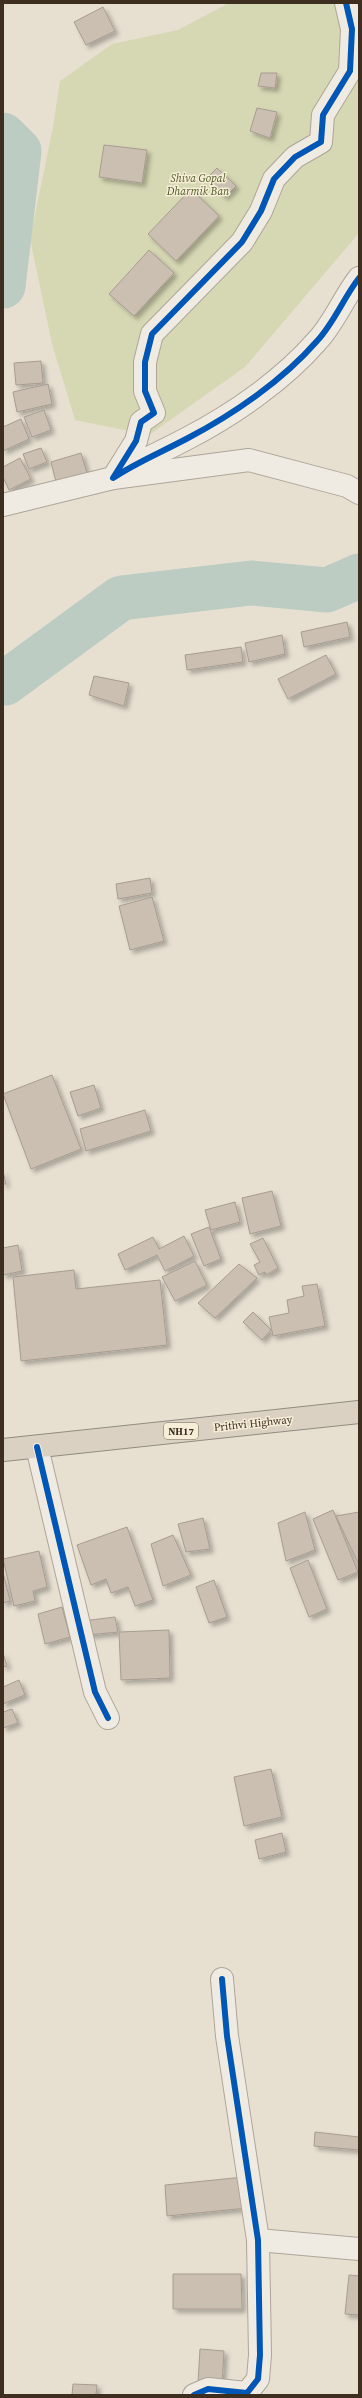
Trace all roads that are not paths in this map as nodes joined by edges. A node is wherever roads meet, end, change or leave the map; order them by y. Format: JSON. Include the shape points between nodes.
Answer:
{"nodes":[{"id":1,"x":346,"y":3,"type":"edge"},
{"id":2,"x":359,"y":278,"type":"edge"},
{"id":3,"x":113,"y":478,"type":"junction"},
{"id":4,"x":359,"y":493,"type":"edge"},
{"id":5,"x":3,"y":505,"type":"edge"},
{"id":6,"x":359,"y":1412,"type":"edge"},
{"id":7,"x":37,"y":1447,"type":"junction"},
{"id":8,"x":3,"y":1450,"type":"edge"},
{"id":9,"x":108,"y":1718,"type":"dead end"},
{"id":10,"x":222,"y":1979,"type":"dead end"},
{"id":11,"x":258,"y":2240,"type":"junction"},
{"id":12,"x":359,"y":2248,"type":"edge"},
{"id":13,"x":194,"y":2395,"type":"edge"}],
"edges":[{"from":1,"to":3,"type":"street","via":[[352,29],[350,71],[323,115],[321,142],[295,157],[274,179],[261,211],[242,242],[152,334],[145,362],[145,392],[154,413],[141,422],[136,441]]},
{"from":2,"to":3,"type":"street","via":[[318,341],[280,376],[238,408],[189,438],[135,463]]},
{"from":3,"to":4,"type":"street","via":[[249,460],[347,486]]},
{"from":3,"to":5,"type":"street"},
{"from":6,"to":7,"type":"highway","name":"Prithvi Highway","number":"NH17"},
{"from":7,"to":8,"type":"highway","name":"Prithvi Highway","number":"NH17"},
{"from":7,"to":9,"type":"street","via":[[95,1692]]},
{"from":10,"to":11,"type":"street","via":[[227,2036]]},
{"from":11,"to":12,"type":"street"},
{"from":11,"to":13,"type":"street","via":[[258,2379],[247,2393],[208,2389]]}]}
